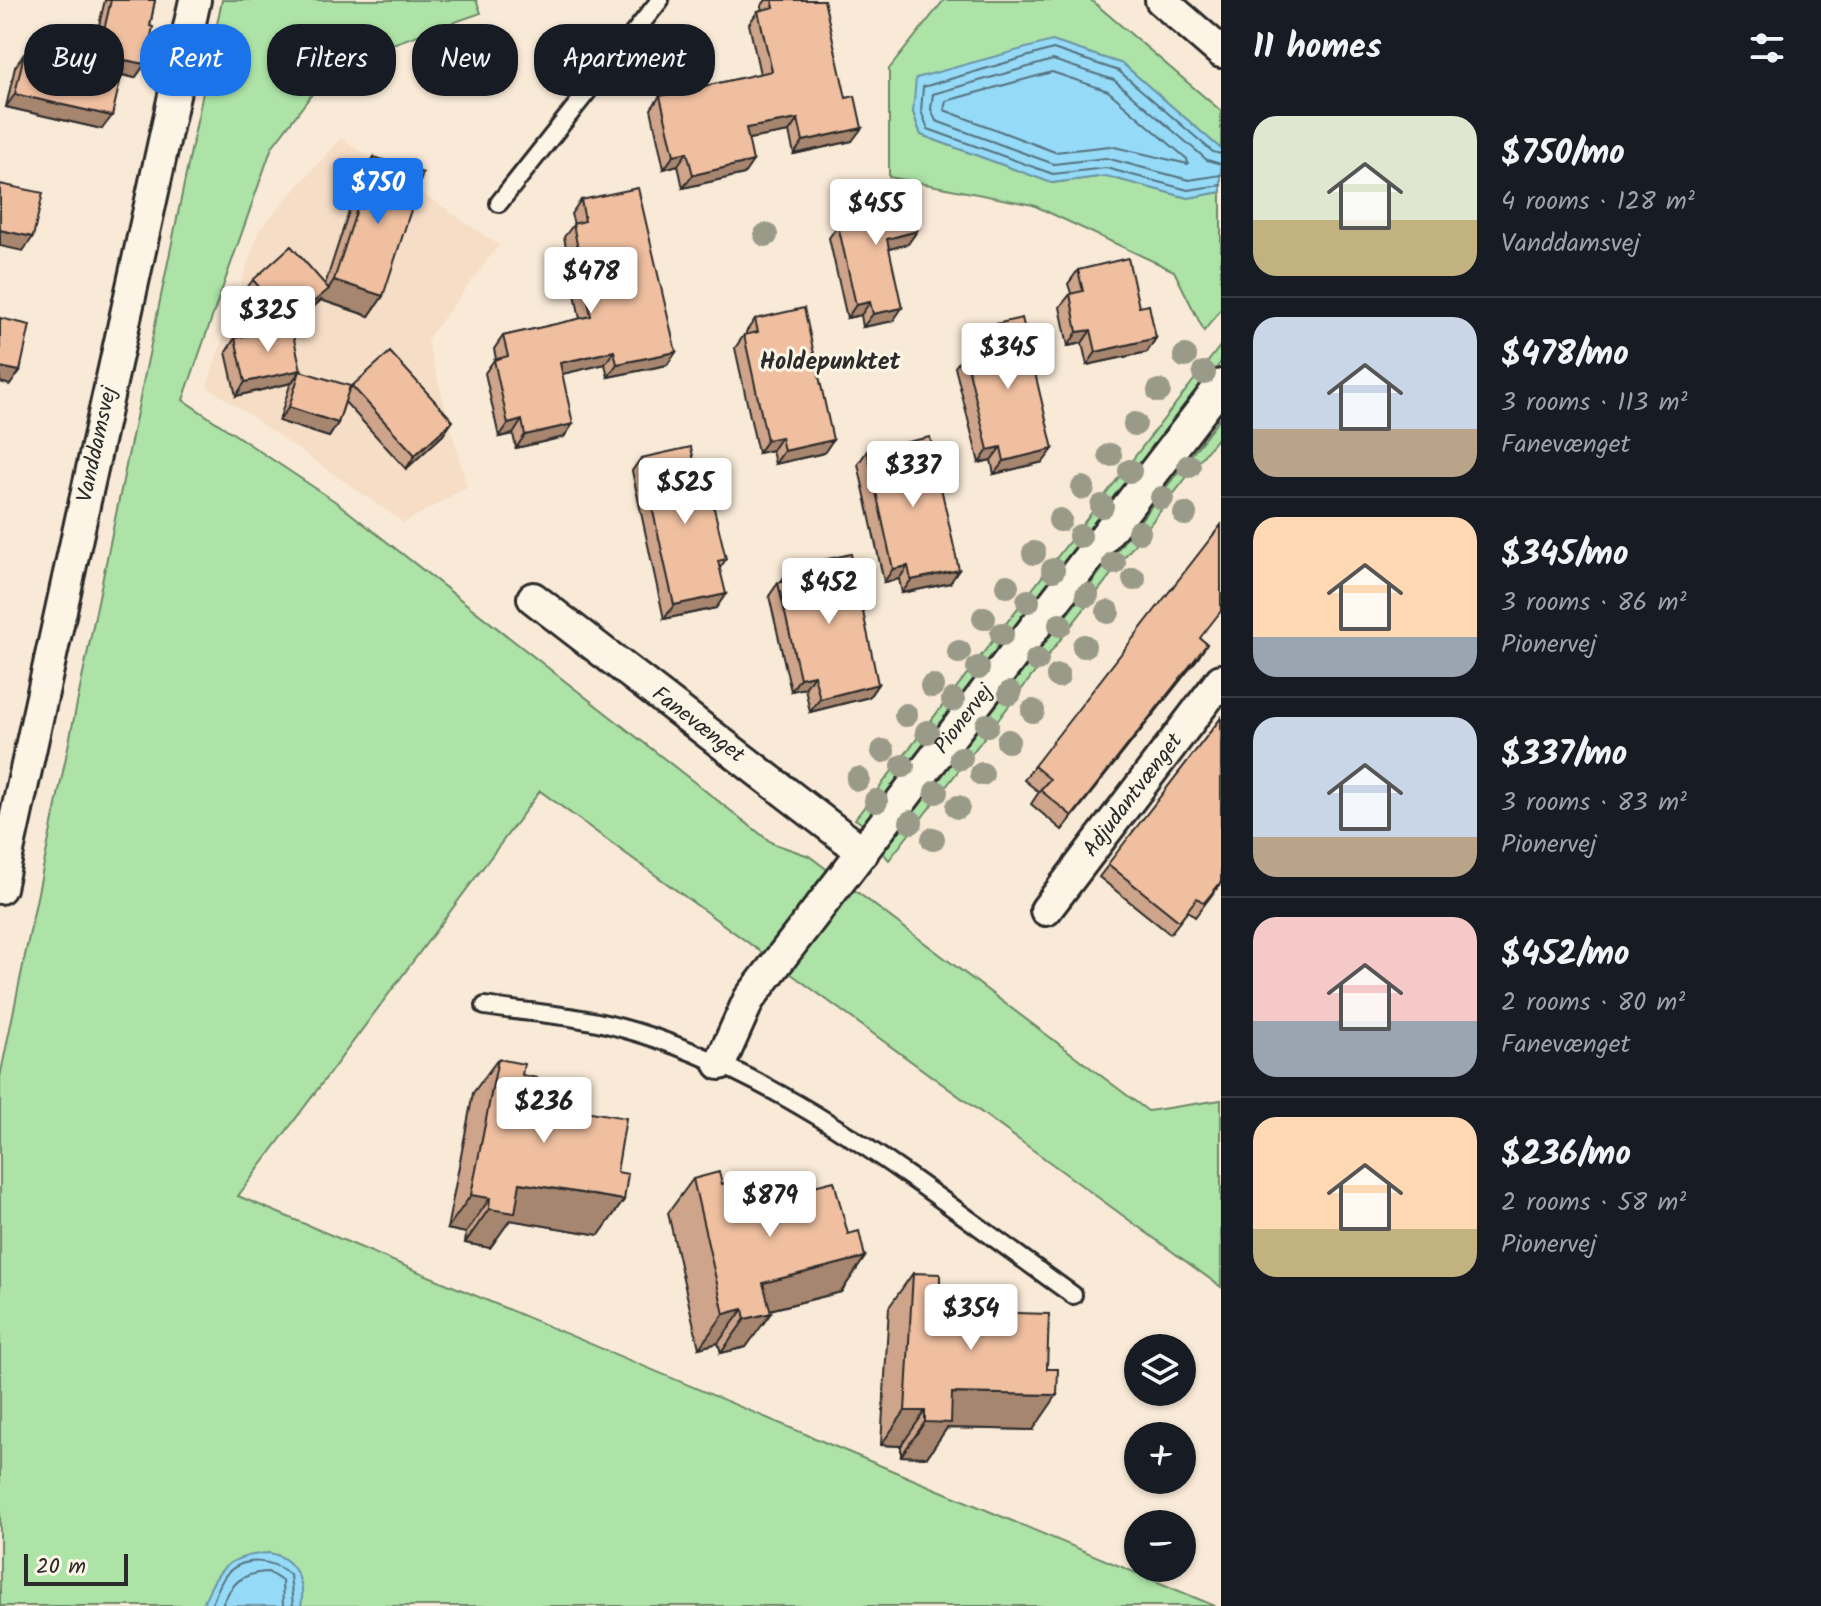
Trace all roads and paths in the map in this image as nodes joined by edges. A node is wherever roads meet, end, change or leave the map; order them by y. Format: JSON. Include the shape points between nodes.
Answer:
{"nodes":[{"id":1,"x":195,"y":0,"type":"edge"},
{"id":2,"x":660,"y":0,"type":"edge"},
{"id":3,"x":1161,"y":0,"type":"edge"},
{"id":4,"x":1219,"y":46,"type":"edge"},
{"id":5,"x":499,"y":203,"type":"dead end"},
{"id":6,"x":1221,"y":385,"type":"edge"},
{"id":7,"x":533,"y":598,"type":"dead end"},
{"id":8,"x":1221,"y":680,"type":"edge"},
{"id":9,"x":863,"y":852,"type":"junction"},
{"id":10,"x":0,"y":888,"type":"edge"},
{"id":11,"x":1046,"y":910,"type":"dead end"},
{"id":12,"x":485,"y":1006,"type":"dead end"},
{"id":13,"x":720,"y":1064,"type":"junction"},
{"id":14,"x":1073,"y":1295,"type":"dead end"}],
"edges":[{"from":1,"to":10,"type":"street","name":"Vanddamsvej"},
{"from":2,"to":5,"type":"lane"},
{"from":3,"to":4,"type":"street"},
{"from":6,"to":9,"type":"street","name":"Pionervej"},
{"from":7,"to":9,"type":"street","name":"Fanevænget"},
{"from":8,"to":11,"type":"street","name":"Adjudantvænget"},
{"from":9,"to":13,"type":"street","name":"Pionervej","via":[[749,999]]},
{"from":12,"to":13,"type":"lane","via":[[617,1026]]},
{"from":13,"to":14,"type":"lane","via":[[800,1103]]}]}
